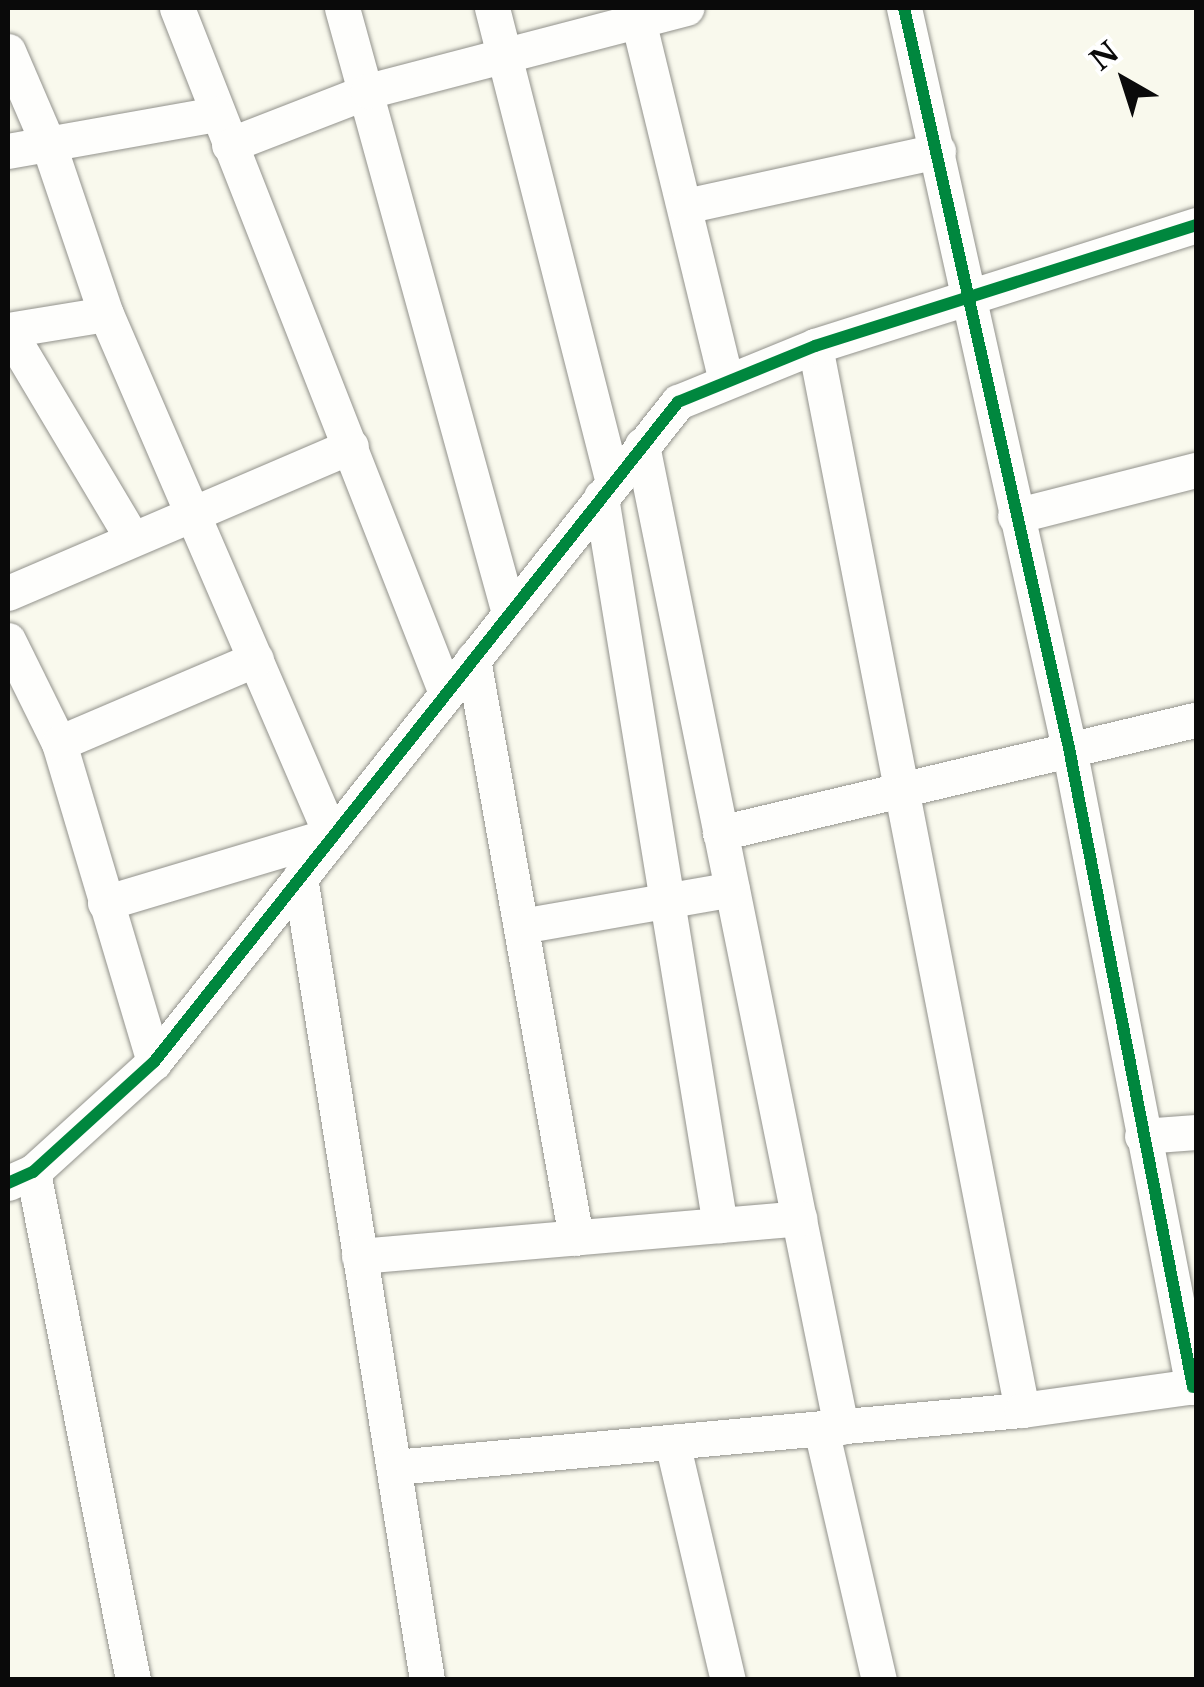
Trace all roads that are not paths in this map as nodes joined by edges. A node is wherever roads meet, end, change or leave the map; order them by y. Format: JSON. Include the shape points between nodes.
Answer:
{"nodes":[{"id":1,"x":177,"y":8,"type":"edge"},
{"id":2,"x":342,"y":8,"type":"edge"},
{"id":3,"x":492,"y":8,"type":"edge"},
{"id":4,"x":686,"y":8,"type":"edge"},
{"id":5,"x":904,"y":8,"type":"edge"},
{"id":6,"x":638,"y":20,"type":"junction"},
{"id":7,"x":8,"y":51,"type":"edge"},
{"id":8,"x":508,"y":54,"type":"junction"},
{"id":9,"x":368,"y":91,"type":"junction"},
{"id":10,"x":222,"y":130,"type":"junction"},
{"id":11,"x":49,"y":146,"type":"junction"},
{"id":12,"x":938,"y":150,"type":"junction"},
{"id":13,"x":8,"y":151,"type":"edge"},
{"id":14,"x":685,"y":206,"type":"junction"},
{"id":15,"x":1196,"y":225,"type":"edge"},
{"id":16,"x":965,"y":298,"type":"junction"},
{"id":17,"x":106,"y":314,"type":"junction"},
{"id":18,"x":8,"y":330,"type":"edge"},
{"id":19,"x":815,"y":346,"type":"junction"},
{"id":20,"x":726,"y":380,"type":"junction"},
{"id":21,"x":642,"y":445,"type":"junction"},
{"id":22,"x":352,"y":446,"type":"junction"},
{"id":23,"x":1196,"y":470,"type":"edge"},
{"id":24,"x":607,"y":489,"type":"junction"},
{"id":25,"x":190,"y":514,"type":"junction"},
{"id":26,"x":1014,"y":516,"type":"junction"},
{"id":27,"x":132,"y":538,"type":"junction"},
{"id":28,"x":8,"y":593,"type":"edge"},
{"id":29,"x":510,"y":613,"type":"junction"},
{"id":30,"x":8,"y":640,"type":"edge"},
{"id":31,"x":473,"y":659,"type":"junction"},
{"id":32,"x":256,"y":660,"type":"junction"},
{"id":33,"x":446,"y":692,"type":"junction"},
{"id":34,"x":1196,"y":720,"type":"edge"},
{"id":35,"x":59,"y":744,"type":"junction"},
{"id":36,"x":1070,"y":748,"type":"junction"},
{"id":37,"x":905,"y":794,"type":"junction"},
{"id":38,"x":720,"y":833,"type":"junction"},
{"id":39,"x":331,"y":835,"type":"junction"},
{"id":40,"x":300,"y":877,"type":"junction"},
{"id":41,"x":732,"y":889,"type":"junction"},
{"id":42,"x":668,"y":900,"type":"junction"},
{"id":43,"x":105,"y":903,"type":"junction"},
{"id":44,"x":521,"y":926,"type":"junction"},
{"id":45,"x":154,"y":1062,"type":"junction"},
{"id":46,"x":1196,"y":1132,"type":"edge"},
{"id":47,"x":1142,"y":1136,"type":"junction"},
{"id":48,"x":14,"y":1178,"type":"edge"},
{"id":49,"x":799,"y":1218,"type":"junction"},
{"id":50,"x":720,"y":1226,"type":"junction"},
{"id":51,"x":576,"y":1238,"type":"junction"},
{"id":52,"x":359,"y":1256,"type":"junction"},
{"id":53,"x":1195,"y":1386,"type":"edge"},
{"id":54,"x":1022,"y":1410,"type":"junction"},
{"id":55,"x":831,"y":1428,"type":"junction"},
{"id":56,"x":672,"y":1442,"type":"junction"},
{"id":57,"x":394,"y":1467,"type":"junction"},
{"id":58,"x":133,"y":1680,"type":"edge"},
{"id":59,"x":427,"y":1680,"type":"edge"},
{"id":60,"x":728,"y":1680,"type":"edge"},
{"id":61,"x":879,"y":1680,"type":"edge"}],
"edges":[{"from":1,"to":10,"type":"street"},
{"from":2,"to":9,"type":"street"},
{"from":3,"to":8,"type":"street"},
{"from":4,"to":6,"type":"street"},
{"from":5,"to":12,"type":"street"},
{"from":6,"to":8,"type":"street"},
{"from":6,"to":14,"type":"street"},
{"from":7,"to":11,"type":"street"},
{"from":8,"to":9,"type":"street"},
{"from":8,"to":24,"type":"street"},
{"from":9,"to":10,"type":"street"},
{"from":9,"to":29,"type":"street"},
{"from":10,"to":11,"type":"street"},
{"from":10,"to":22,"type":"street"},
{"from":11,"to":13,"type":"street"},
{"from":11,"to":17,"type":"street"},
{"from":12,"to":14,"type":"street"},
{"from":12,"to":16,"type":"street"},
{"from":14,"to":20,"type":"street"},
{"from":15,"to":16,"type":"street"},
{"from":16,"to":19,"type":"street"},
{"from":16,"to":26,"type":"street"},
{"from":17,"to":18,"type":"street"},
{"from":17,"to":25,"type":"street"},
{"from":18,"to":27,"type":"street"},
{"from":19,"to":20,"type":"street"},
{"from":19,"to":37,"type":"street"},
{"from":20,"to":21,"type":"street","via":[[678,402]]},
{"from":21,"to":24,"type":"street"},
{"from":21,"to":38,"type":"street"},
{"from":22,"to":25,"type":"street"},
{"from":22,"to":33,"type":"street"},
{"from":23,"to":26,"type":"street"},
{"from":24,"to":29,"type":"street"},
{"from":24,"to":42,"type":"street"},
{"from":25,"to":27,"type":"street"},
{"from":25,"to":32,"type":"street"},
{"from":26,"to":36,"type":"street"},
{"from":27,"to":28,"type":"street"},
{"from":29,"to":31,"type":"street"},
{"from":30,"to":35,"type":"street"},
{"from":31,"to":33,"type":"street"},
{"from":31,"to":44,"type":"street"},
{"from":32,"to":35,"type":"street"},
{"from":32,"to":39,"type":"street"},
{"from":33,"to":39,"type":"street"},
{"from":34,"to":36,"type":"street"},
{"from":35,"to":43,"type":"street"},
{"from":36,"to":37,"type":"street"},
{"from":36,"to":47,"type":"street"},
{"from":37,"to":38,"type":"street"},
{"from":37,"to":54,"type":"street"},
{"from":38,"to":41,"type":"street"},
{"from":39,"to":40,"type":"street"},
{"from":39,"to":43,"type":"street"},
{"from":40,"to":45,"type":"street"},
{"from":40,"to":52,"type":"street"},
{"from":41,"to":42,"type":"street"},
{"from":41,"to":49,"type":"street"},
{"from":42,"to":44,"type":"street"},
{"from":42,"to":50,"type":"street"},
{"from":43,"to":45,"type":"street"},
{"from":44,"to":51,"type":"street"},
{"from":45,"to":48,"type":"street"},
{"from":46,"to":47,"type":"street"},
{"from":47,"to":53,"type":"street"},
{"from":48,"to":58,"type":"street"},
{"from":49,"to":50,"type":"street"},
{"from":49,"to":55,"type":"street"},
{"from":50,"to":51,"type":"street"},
{"from":51,"to":52,"type":"street"},
{"from":52,"to":57,"type":"street"},
{"from":53,"to":54,"type":"street"},
{"from":54,"to":55,"type":"street"},
{"from":55,"to":56,"type":"street"},
{"from":55,"to":61,"type":"street"},
{"from":56,"to":57,"type":"street"},
{"from":56,"to":60,"type":"street"},
{"from":57,"to":59,"type":"street"}]}
